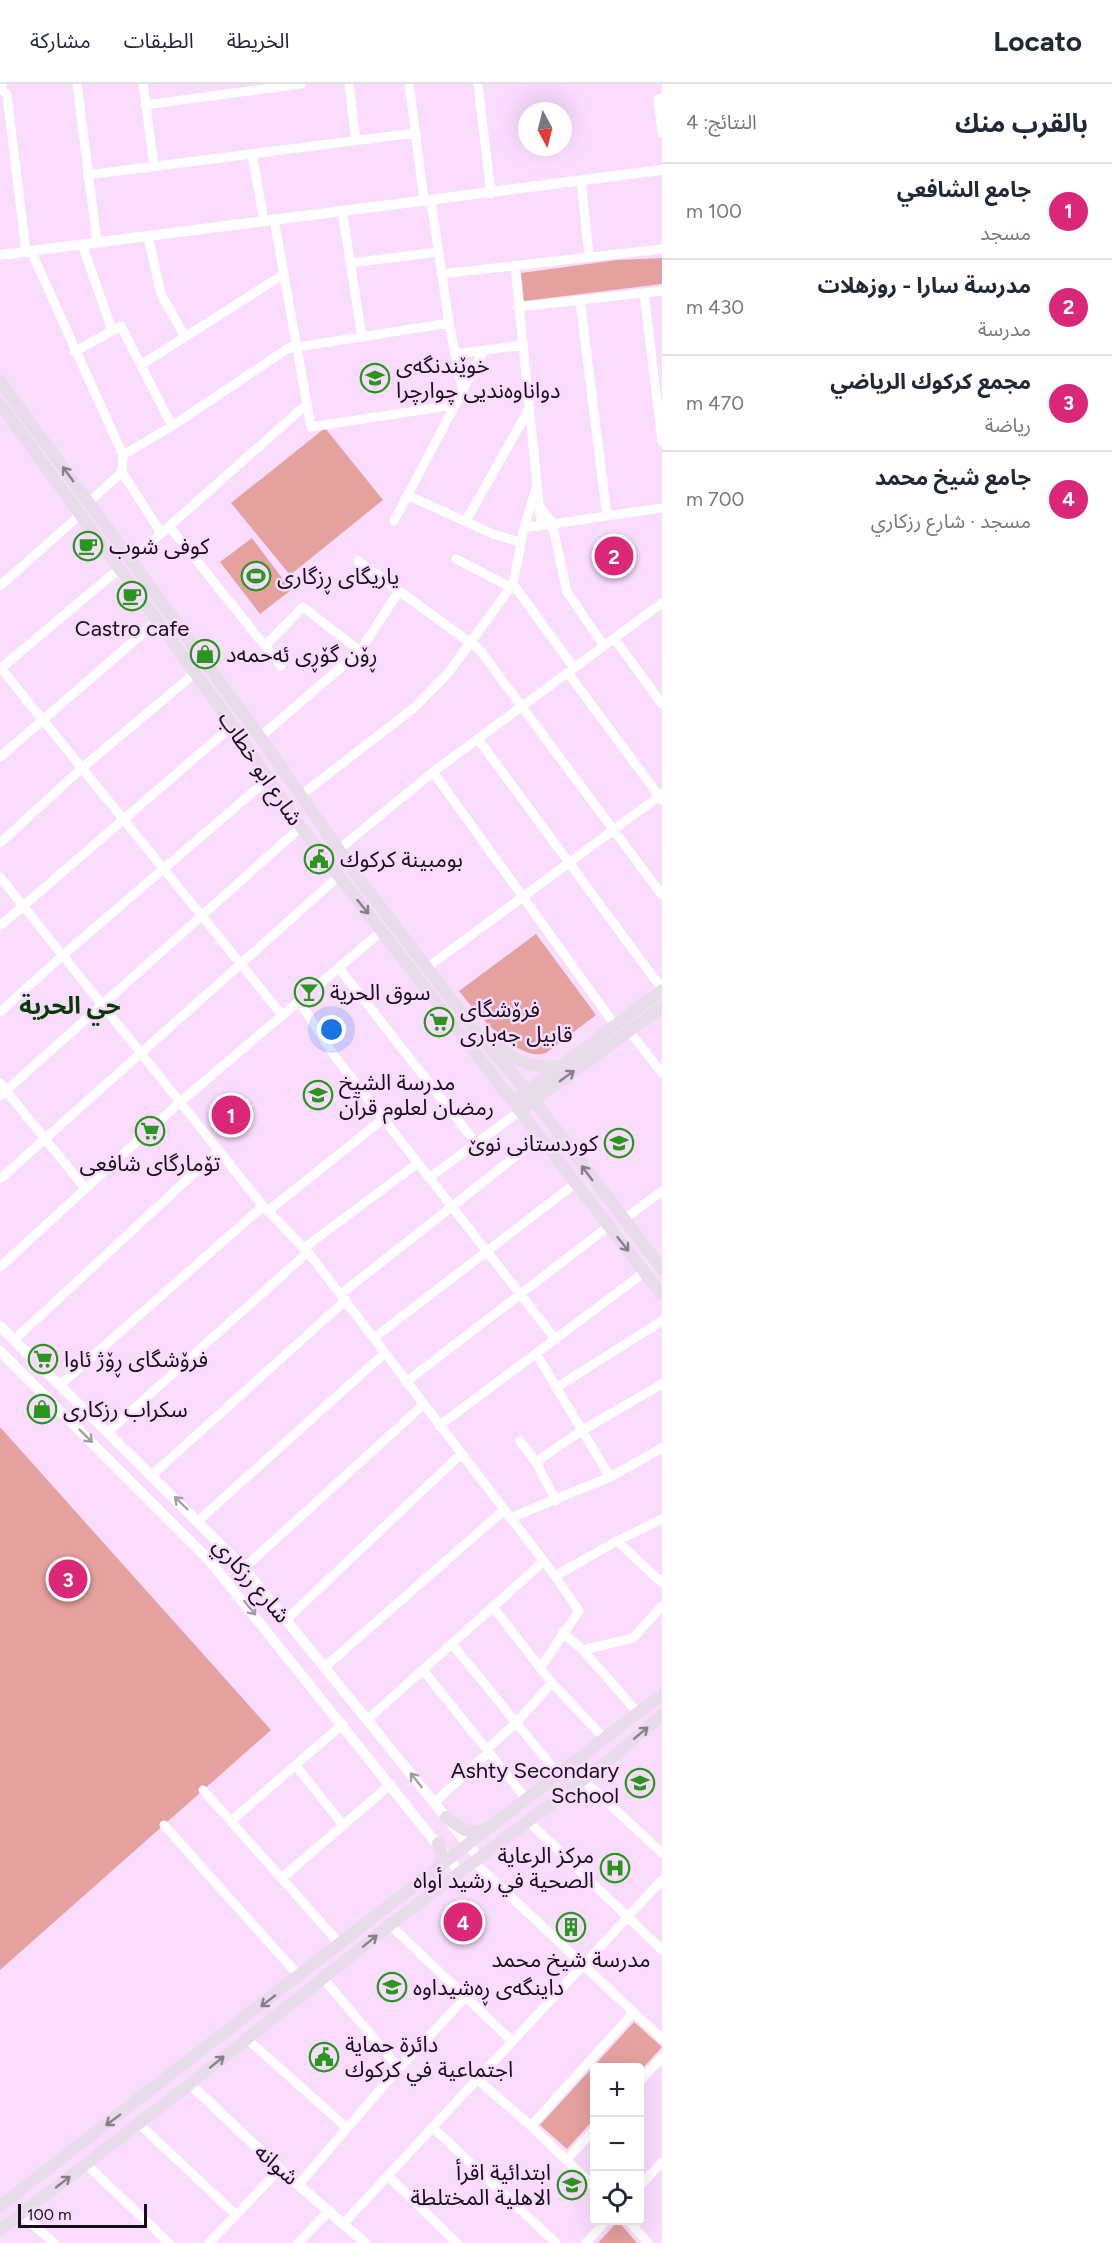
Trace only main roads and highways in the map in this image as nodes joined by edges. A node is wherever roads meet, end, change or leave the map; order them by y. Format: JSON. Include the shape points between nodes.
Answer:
{"nodes":[{"id":1,"x":0,"y":381,"type":"edge"},
{"id":2,"x":0,"y":404,"type":"edge"},
{"id":3,"x":140,"y":587,"type":"junction"},
{"id":4,"x":360,"y":880,"type":"junction"},
{"id":5,"x":348,"y":889,"type":"junction"},
{"id":6,"x":662,"y":990,"type":"edge"},
{"id":7,"x":662,"y":1007,"type":"edge"},
{"id":8,"x":474,"y":1029,"type":"junction"},
{"id":9,"x":559,"y":1066,"type":"junction"},
{"id":10,"x":530,"y":1096,"type":"junction"},
{"id":11,"x":516,"y":1106,"type":"junction"},
{"id":12,"x":661,"y":1267,"type":"edge"},
{"id":13,"x":662,"y":1295,"type":"edge"},
{"id":14,"x":662,"y":1694,"type":"edge"},
{"id":15,"x":662,"y":1715,"type":"edge"},
{"id":16,"x":446,"y":1817,"type":"road end"},
{"id":17,"x":496,"y":1823,"type":"junction"},
{"id":18,"x":485,"y":1832,"type":"junction"},
{"id":19,"x":438,"y":1843,"type":"road end"},
{"id":20,"x":497,"y":1844,"type":"junction"},
{"id":21,"x":435,"y":1870,"type":"junction"},
{"id":22,"x":446,"y":1884,"type":"junction"},
{"id":23,"x":0,"y":2206,"type":"edge"},
{"id":24,"x":0,"y":2230,"type":"edge"}],
"edges":[{"from":3,"to":1,"type":"main road","name":"شارع ابو خطاب","one_way":true,"via":[[130,561]]},
{"from":2,"to":3,"type":"main road","name":"شارع ابو خطاب","via":[[119,568]]},
{"from":3,"to":4,"type":"main road","name":"شارع ابو خطاب","via":[[260,737]]},
{"from":3,"to":5,"type":"main road","name":"شارع ابو خطاب","via":[[157,621]]},
{"from":4,"to":5,"type":"main road"},
{"from":4,"to":8,"type":"main road","name":"شارع ابو خطاب"},
{"from":5,"to":11,"type":"main road","name":"شارع ابو خطاب","one_way":true},
{"from":6,"to":9,"type":"main road"},
{"from":10,"to":7,"type":"main road","one_way":true},
{"from":8,"to":9,"type":"main road","via":[[527,1065],[542,1069]]},
{"from":8,"to":10,"type":"main road","name":"شارع ابو خطاب"},
{"from":9,"to":10,"type":"main road"},
{"from":10,"to":11,"type":"main road"},
{"from":12,"to":10,"type":"main road","name":"شارع ابو خطاب","one_way":true},
{"from":11,"to":13,"type":"main road","name":"شارع ابو خطاب","one_way":true},
{"from":14,"to":17,"type":"main road"},
{"from":20,"to":15,"type":"main road","one_way":true},
{"from":16,"to":17,"type":"main road","via":[[470,1832]]},
{"from":17,"to":18,"type":"main road"},
{"from":18,"to":20,"type":"main road","via":[[485,1844]]},
{"from":18,"to":21,"type":"main road"},
{"from":19,"to":21,"type":"main road","via":[[443,1857]]},
{"from":20,"to":22,"type":"main road"},
{"from":21,"to":22,"type":"main road","via":[[447,1870],[450,1876]]},
{"from":21,"to":23,"type":"main road","one_way":true},
{"from":24,"to":22,"type":"main road","one_way":true}]}
